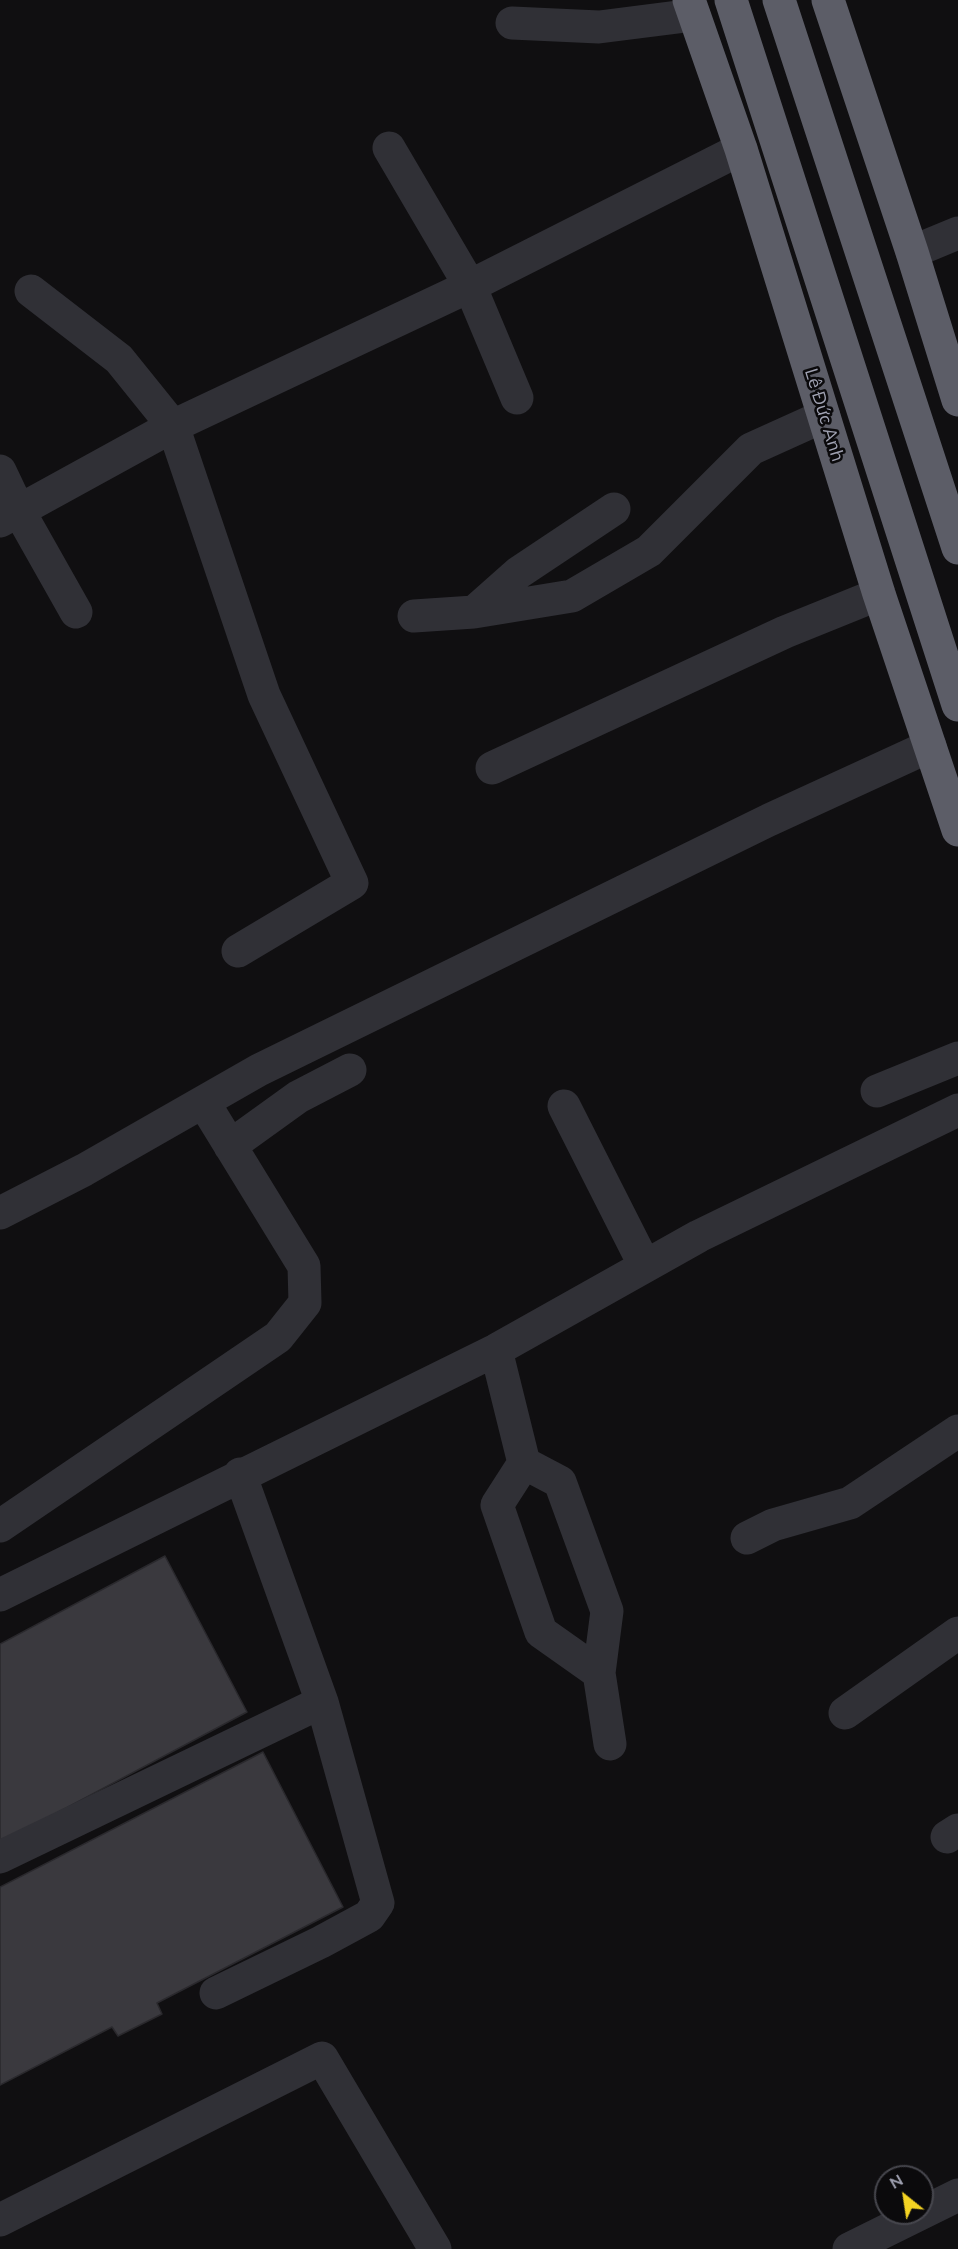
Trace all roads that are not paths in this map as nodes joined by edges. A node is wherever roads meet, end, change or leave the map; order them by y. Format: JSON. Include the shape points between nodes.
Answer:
{"nodes":[{"id":1,"x":731,"y":0,"type":"edge"},
{"id":2,"x":779,"y":0,"type":"edge"},
{"id":3,"x":828,"y":0,"type":"edge"},
{"id":4,"x":692,"y":7,"type":"edge"},
{"id":5,"x":512,"y":23,"type":"dead end"},
{"id":6,"x":773,"y":135,"type":"junction"},
{"id":7,"x":389,"y":148,"type":"dead end"},
{"id":8,"x":741,"y":149,"type":"junction"},
{"id":9,"x":958,"y":233,"type":"edge"},
{"id":10,"x":912,"y":252,"type":"junction"},
{"id":11,"x":470,"y":286,"type":"junction"},
{"id":12,"x":31,"y":291,"type":"dead end"},
{"id":13,"x":517,"y":398,"type":"dead end"},
{"id":14,"x":958,"y":400,"type":"edge"},
{"id":15,"x":824,"y":416,"type":"junction"},
{"id":16,"x":173,"y":426,"type":"junction"},
{"id":17,"x":0,"y":471,"type":"edge"},
{"id":18,"x":614,"y":509,"type":"dead end"},
{"id":19,"x":9,"y":516,"type":"edge"},
{"id":20,"x":958,"y":548,"type":"edge"},
{"id":21,"x":879,"y":594,"type":"junction"},
{"id":22,"x":76,"y":612,"type":"dead end"},
{"id":23,"x":474,"y":612,"type":"junction"},
{"id":24,"x":414,"y":616,"type":"dead end"},
{"id":25,"x":958,"y":705,"type":"edge"},
{"id":26,"x":930,"y":746,"type":"junction"},
{"id":27,"x":492,"y":768,"type":"dead end"},
{"id":28,"x":958,"y":830,"type":"edge"},
{"id":29,"x":238,"y":951,"type":"dead end"},
{"id":30,"x":958,"y":1058,"type":"edge"},
{"id":31,"x":350,"y":1070,"type":"dead end"},
{"id":32,"x":877,"y":1091,"type":"dead end"},
{"id":33,"x":204,"y":1103,"type":"junction"},
{"id":34,"x":564,"y":1106,"type":"dead end"},
{"id":35,"x":958,"y":1110,"type":"edge"},
{"id":36,"x":230,"y":1146,"type":"junction"},
{"id":37,"x":0,"y":1213,"type":"edge"},
{"id":38,"x":645,"y":1266,"type":"junction"},
{"id":39,"x":496,"y":1350,"type":"junction"},
{"id":40,"x":958,"y":1431,"type":"edge"},
{"id":41,"x":524,"y":1463,"type":"junction"},
{"id":42,"x":240,"y":1474,"type":"junction"},
{"id":43,"x":0,"y":1526,"type":"edge"},
{"id":44,"x":747,"y":1538,"type":"dead end"},
{"id":45,"x":0,"y":1595,"type":"edge"},
{"id":46,"x":958,"y":1633,"type":"edge"},
{"id":47,"x":599,"y":1673,"type":"junction"},
{"id":48,"x":322,"y":1702,"type":"junction"},
{"id":49,"x":845,"y":1713,"type":"dead end"},
{"id":50,"x":610,"y":1744,"type":"dead end"},
{"id":51,"x":0,"y":1857,"type":"edge"},
{"id":52,"x":216,"y":1992,"type":"dead end"},
{"id":53,"x":958,"y":2195,"type":"edge"},
{"id":54,"x":0,"y":2220,"type":"edge"},
{"id":55,"x":435,"y":2249,"type":"edge"},
{"id":56,"x":849,"y":2249,"type":"edge"}],
"edges":[{"from":1,"to":6,"type":"highway","name":"Lê Đức Anh"},
{"from":2,"to":20,"type":"highway"},
{"from":3,"to":10,"type":"highway"},
{"from":4,"to":5,"type":"street","via":[[599,27]]},
{"from":4,"to":8,"type":"highway","name":"Lê Đức Anh"},
{"from":6,"to":8,"type":"highway"},
{"from":6,"to":25,"type":"highway","name":"Lê Đức Anh"},
{"from":7,"to":11,"type":"street"},
{"from":8,"to":11,"type":"street"},
{"from":8,"to":15,"type":"highway","name":"Lê Đức Anh"},
{"from":9,"to":10,"type":"street"},
{"from":10,"to":14,"type":"highway"},
{"from":11,"to":13,"type":"street"},
{"from":11,"to":16,"type":"street"},
{"from":12,"to":16,"type":"street","via":[[119,360]]},
{"from":15,"to":21,"type":"highway","name":"Lê Đức Anh"},
{"from":15,"to":23,"type":"street","via":[[751,449],[649,551],[572,596]]},
{"from":16,"to":19,"type":"street"},
{"from":16,"to":29,"type":"street","via":[[264,695],[351,883]]},
{"from":17,"to":19,"type":"street"},
{"from":18,"to":23,"type":"street","via":[[518,573]]},
{"from":19,"to":22,"type":"street"},
{"from":21,"to":26,"type":"highway","name":"Lê Đức Anh"},
{"from":21,"to":27,"type":"street","via":[[785,632]]},
{"from":23,"to":24,"type":"street"},
{"from":26,"to":28,"type":"highway","name":"Lê Đức Anh"},
{"from":26,"to":33,"type":"street","via":[[769,820],[291,1054]]},
{"from":30,"to":32,"type":"street"},
{"from":31,"to":36,"type":"street","via":[[298,1097]]},
{"from":33,"to":36,"type":"street"},
{"from":33,"to":37,"type":"street"},
{"from":34,"to":38,"type":"street"},
{"from":35,"to":38,"type":"street"},
{"from":36,"to":43,"type":"street","via":[[304,1266],[304,1303],[278,1337]]},
{"from":38,"to":39,"type":"street"},
{"from":39,"to":41,"type":"street"},
{"from":39,"to":42,"type":"street"},
{"from":40,"to":44,"type":"street","via":[[850,1503],[773,1525]]},
{"from":41,"to":47,"type":"street","via":[[560,1482],[607,1611]]},
{"from":41,"to":47,"type":"street","via":[[497,1505],[541,1632]]},
{"from":42,"to":45,"type":"street"},
{"from":42,"to":48,"type":"street"},
{"from":46,"to":49,"type":"street"},
{"from":47,"to":50,"type":"street"},
{"from":48,"to":51,"type":"street"},
{"from":48,"to":52,"type":"street","via":[[378,1903],[359,1922]]},
{"from":53,"to":56,"type":"street"},
{"from":54,"to":55,"type":"street","via":[[322,2058]]}]}
